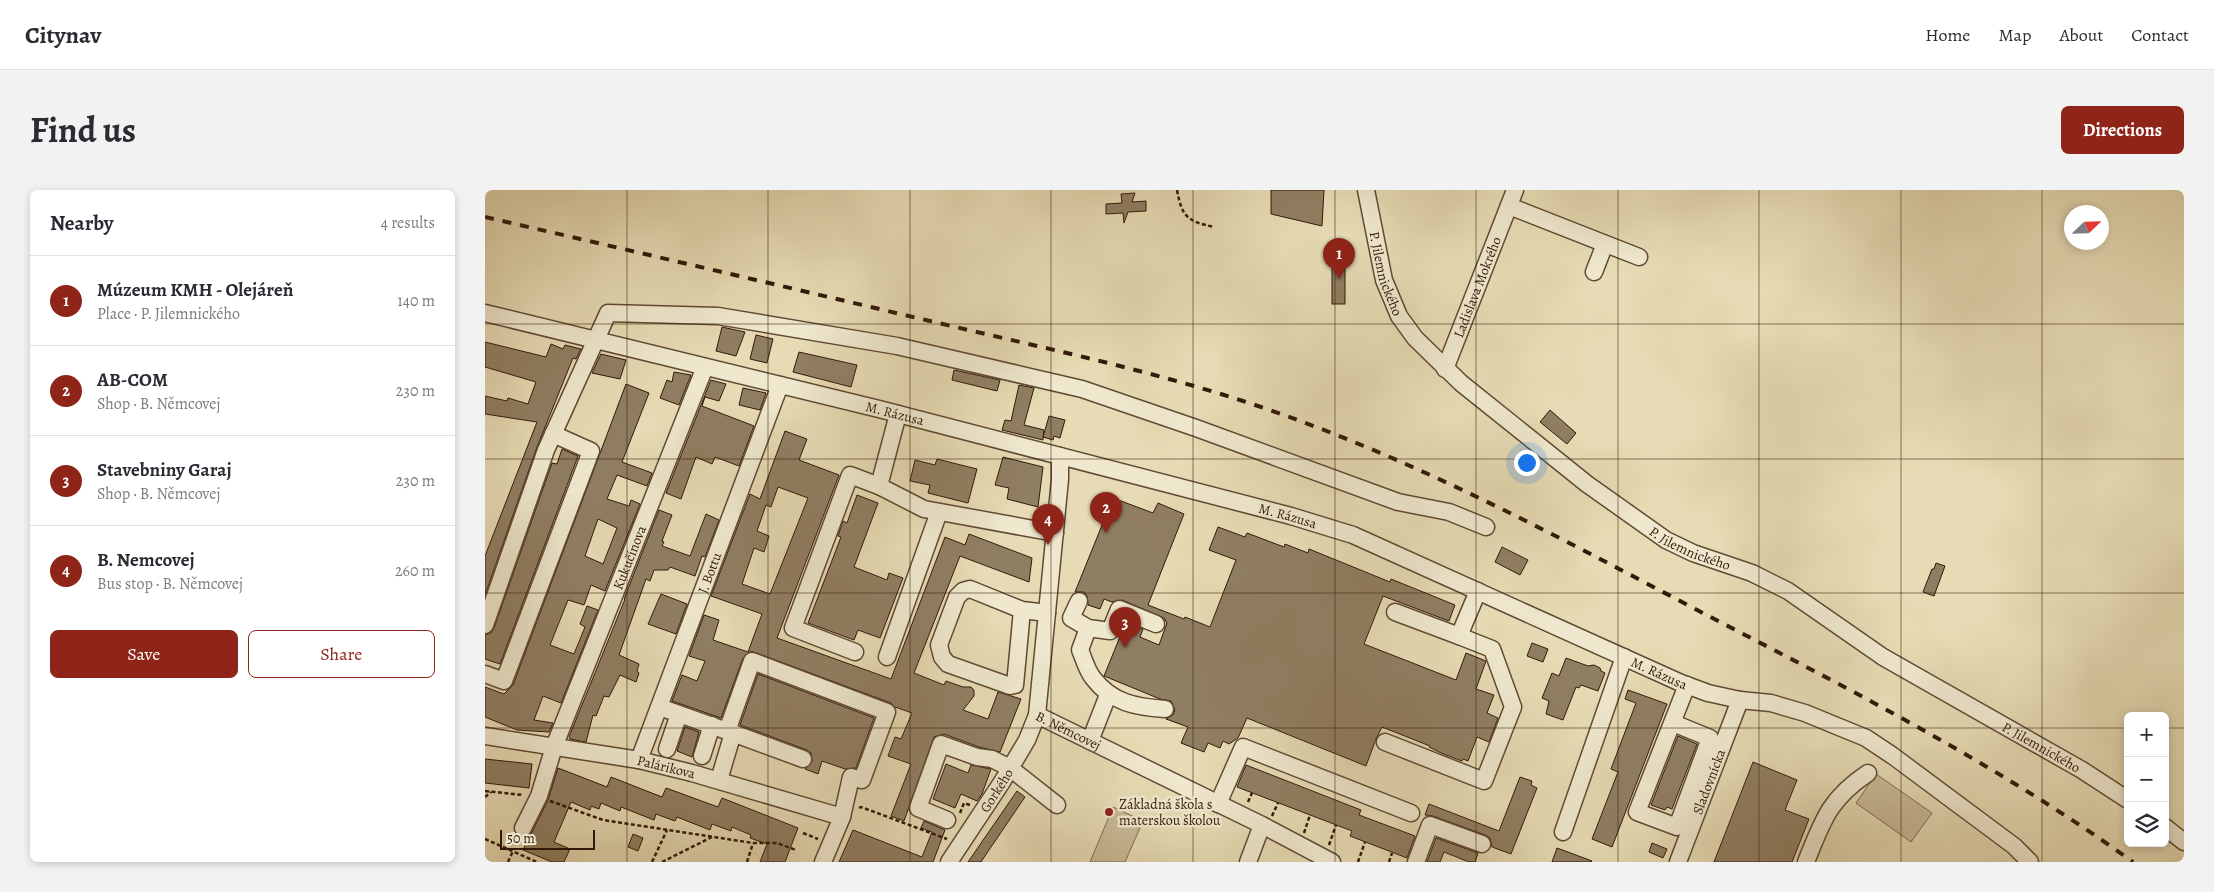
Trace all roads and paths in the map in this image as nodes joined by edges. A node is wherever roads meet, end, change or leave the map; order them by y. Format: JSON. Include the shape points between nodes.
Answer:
{"nodes":[{"id":1,"x":1177,"y":190,"type":"edge"},
{"id":2,"x":1366,"y":190,"type":"edge"},
{"id":3,"x":1515,"y":190,"type":"edge"},
{"id":4,"x":1509,"y":206,"type":"junction"},
{"id":5,"x":1213,"y":227,"type":"dead end"},
{"id":6,"x":1605,"y":244,"type":"junction"},
{"id":7,"x":1639,"y":257,"type":"dead end"},
{"id":8,"x":1594,"y":272,"type":"dead end"},
{"id":9,"x":485,"y":313,"type":"edge"},
{"id":10,"x":596,"y":340,"type":"junction"},
{"id":11,"x":705,"y":367,"type":"junction"},
{"id":12,"x":1445,"y":369,"type":"junction"},
{"id":13,"x":780,"y":385,"type":"junction"},
{"id":14,"x":898,"y":414,"type":"junction"},
{"id":15,"x":553,"y":434,"type":"junction"},
{"id":16,"x":1060,"y":456,"type":"junction"},
{"id":17,"x":879,"y":486,"type":"junction"},
{"id":18,"x":939,"y":512,"type":"junction"},
{"id":19,"x":1486,"y":527,"type":"dead end"},
{"id":20,"x":1055,"y":533,"type":"junction"},
{"id":21,"x":1478,"y":591,"type":"junction"},
{"id":22,"x":1079,"y":601,"type":"dead end"},
{"id":23,"x":1021,"y":610,"type":"junction"},
{"id":24,"x":1395,"y":612,"type":"dead end"},
{"id":25,"x":1047,"y":614,"type":"junction"},
{"id":26,"x":1156,"y":624,"type":"dead end"},
{"id":27,"x":485,"y":626,"type":"edge"},
{"id":28,"x":1088,"y":628,"type":"junction"},
{"id":29,"x":1459,"y":636,"type":"junction"},
{"id":30,"x":855,"y":652,"type":"dead end"},
{"id":31,"x":1624,"y":656,"type":"junction"},
{"id":32,"x":887,"y":657,"type":"dead end"},
{"id":33,"x":485,"y":674,"type":"edge"},
{"id":34,"x":1015,"y":685,"type":"junction"},
{"id":35,"x":1687,"y":685,"type":"junction"},
{"id":36,"x":1109,"y":695,"type":"junction"},
{"id":37,"x":1039,"y":697,"type":"junction"},
{"id":38,"x":1740,"y":700,"type":"junction"},
{"id":39,"x":1165,"y":709,"type":"dead end"},
{"id":40,"x":1037,"y":715,"type":"junction"},
{"id":41,"x":1673,"y":723,"type":"junction"},
{"id":42,"x":724,"y":730,"type":"junction"},
{"id":43,"x":485,"y":736,"type":"edge"},
{"id":44,"x":1090,"y":741,"type":"junction"},
{"id":45,"x":1385,"y":742,"type":"dead end"},
{"id":46,"x":554,"y":747,"type":"junction"},
{"id":47,"x":667,"y":749,"type":"dead end"},
{"id":48,"x":702,"y":756,"type":"dead end"},
{"id":49,"x":803,"y":758,"type":"dead end"},
{"id":50,"x":639,"y":760,"type":"junction"},
{"id":51,"x":1010,"y":768,"type":"junction"},
{"id":52,"x":1868,"y":773,"type":"dead end"},
{"id":53,"x":719,"y":780,"type":"junction"},
{"id":54,"x":485,"y":791,"type":"edge"},
{"id":55,"x":491,"y":791,"type":"junction"},
{"id":56,"x":1252,"y":793,"type":"dead end"},
{"id":57,"x":539,"y":796,"type":"junction"},
{"id":58,"x":485,"y":797,"type":"edge"},
{"id":59,"x":2124,"y":797,"type":"edge"},
{"id":60,"x":1278,"y":803,"type":"dead end"},
{"id":61,"x":1218,"y":804,"type":"junction"},
{"id":62,"x":1057,"y":805,"type":"dead end"},
{"id":63,"x":1246,"y":808,"type":"dead end"},
{"id":64,"x":1411,"y":813,"type":"dead end"},
{"id":65,"x":842,"y":816,"type":"junction"},
{"id":66,"x":1311,"y":816,"type":"dead end"},
{"id":67,"x":947,"y":820,"type":"dead end"},
{"id":68,"x":1266,"y":822,"type":"junction"},
{"id":69,"x":1336,"y":826,"type":"dead end"},
{"id":70,"x":523,"y":828,"type":"dead end"},
{"id":71,"x":667,"y":830,"type":"junction"},
{"id":72,"x":2169,"y":830,"type":"edge"},
{"id":73,"x":1563,"y":832,"type":"dead end"},
{"id":74,"x":1303,"y":836,"type":"dead end"},
{"id":75,"x":713,"y":837,"type":"junction"},
{"id":76,"x":485,"y":839,"type":"edge"},
{"id":77,"x":1365,"y":842,"type":"dead end"},
{"id":78,"x":2184,"y":842,"type":"edge"},
{"id":79,"x":753,"y":843,"type":"junction"},
{"id":80,"x":1482,"y":844,"type":"dead end"},
{"id":81,"x":796,"y":850,"type":"dead end"},
{"id":82,"x":513,"y":851,"type":"junction"},
{"id":83,"x":1392,"y":852,"type":"dead end"},
{"id":84,"x":1329,"y":856,"type":"edge"},
{"id":85,"x":508,"y":862,"type":"edge"},
{"id":86,"x":537,"y":862,"type":"edge"},
{"id":87,"x":652,"y":862,"type":"edge"},
{"id":88,"x":662,"y":862,"type":"edge"},
{"id":89,"x":747,"y":862,"type":"edge"},
{"id":90,"x":823,"y":862,"type":"edge"},
{"id":91,"x":949,"y":862,"type":"edge"},
{"id":92,"x":1248,"y":862,"type":"edge"},
{"id":93,"x":1358,"y":862,"type":"edge"},
{"id":94,"x":1389,"y":862,"type":"edge"},
{"id":95,"x":1416,"y":862,"type":"edge"},
{"id":96,"x":1677,"y":862,"type":"edge"},
{"id":97,"x":1806,"y":862,"type":"edge"},
{"id":98,"x":2030,"y":862,"type":"edge"}],
"edges":[{"from":1,"to":5,"type":"path","via":[[1185,216]]},
{"from":2,"to":12,"type":"street","name":"P. Jilemnického","via":[[1390,298],[1415,338]]},
{"from":3,"to":4,"type":"street","name":"Ladislava Mokrého"},
{"from":4,"to":6,"type":"street"},
{"from":4,"to":12,"type":"street","name":"Ladislava Mokrého"},
{"from":6,"to":7,"type":"street"},
{"from":6,"to":8,"type":"street"},
{"from":9,"to":10,"type":"street","name":"M. Rázusa"},
{"from":10,"to":11,"type":"street","name":"M. Rázusa"},
{"from":10,"to":15,"type":"street"},
{"from":10,"to":19,"type":"street","via":[[608,313],[718,316],[897,346],[1082,389],[1398,502],[1449,512]]},
{"from":11,"to":13,"type":"street","name":"M. Rázusa"},
{"from":11,"to":46,"type":"street","name":"Kukučínova"},
{"from":12,"to":59,"type":"street","name":"P. Jilemnického","via":[[1587,484],[1666,540],[1693,553],[1753,573],[1788,591],[1883,657],[2082,770]]},
{"from":13,"to":14,"type":"street","name":"M. Rázusa"},
{"from":13,"to":50,"type":"street","name":"J. Bottu"},
{"from":14,"to":16,"type":"street","name":"M. Rázusa"},
{"from":14,"to":17,"type":"street"},
{"from":15,"to":27,"type":"street"},
{"from":15,"to":33,"type":"street","via":[[591,451],[503,681]]},
{"from":16,"to":20,"type":"street","name":"B. Němcovej"},
{"from":16,"to":21,"type":"street","name":"M. Rázusa","via":[[1353,535]]},
{"from":17,"to":18,"type":"street","via":[[924,509]]},
{"from":17,"to":30,"type":"street","via":[[851,475],[793,628]]},
{"from":18,"to":20,"type":"street"},
{"from":18,"to":32,"type":"street"},
{"from":20,"to":25,"type":"street","name":"B. Němcovej"},
{"from":21,"to":29,"type":"street"},
{"from":21,"to":31,"type":"street","name":"M. Rázusa"},
{"from":22,"to":28,"type":"street","via":[[1071,618]]},
{"from":23,"to":25,"type":"street"},
{"from":23,"to":34,"type":"street"},
{"from":23,"to":34,"type":"street","via":[[970,589],[963,591],[957,597],[939,645],[948,664]]},
{"from":24,"to":29,"type":"street"},
{"from":25,"to":37,"type":"street","name":"B. Němcovej"},
{"from":26,"to":28,"type":"street","via":[[1119,609],[1109,631]]},
{"from":28,"to":36,"type":"street","via":[[1080,650],[1092,677]]},
{"from":29,"to":45,"type":"street","via":[[1492,648],[1513,707],[1484,781]]},
{"from":31,"to":35,"type":"street","name":"M. Rázusa"},
{"from":31,"to":73,"type":"street"},
{"from":34,"to":37,"type":"street"},
{"from":35,"to":38,"type":"street","name":"M. Rázusa"},
{"from":35,"to":41,"type":"street"},
{"from":36,"to":39,"type":"street","via":[[1138,708]]},
{"from":36,"to":44,"type":"street"},
{"from":37,"to":40,"type":"street","name":"B. Němcovej"},
{"from":38,"to":96,"type":"street","name":"Sladovnícka"},
{"from":38,"to":98,"type":"street","name":"M. Rázusa","via":[[1797,710],[1865,738],[2014,846]]},
{"from":40,"to":44,"type":"street","name":"B. Němcovej"},
{"from":40,"to":51,"type":"street","name":"Gorkého"},
{"from":41,"to":41,"type":"street","via":[[1637,812],[1677,827],[1710,738]]},
{"from":42,"to":47,"type":"street","via":[[672,711]]},
{"from":42,"to":48,"type":"street"},
{"from":42,"to":49,"type":"street"},
{"from":42,"to":53,"type":"street"},
{"from":42,"to":65,"type":"street","via":[[752,661],[887,712],[862,780],[851,777]]},
{"from":43,"to":46,"type":"street","name":"Palárikova"},
{"from":44,"to":61,"type":"street","name":"B. Němcovej"},
{"from":46,"to":50,"type":"street","name":"Palárikova"},
{"from":46,"to":57,"type":"street","name":"Kukučínova"},
{"from":50,"to":53,"type":"street","name":"Palárikova"},
{"from":51,"to":62,"type":"street"},
{"from":51,"to":67,"type":"street","via":[[992,759],[941,744],[918,808]]},
{"from":51,"to":91,"type":"street","name":"Gorkého"},
{"from":52,"to":97,"type":"street","via":[[1838,796],[1821,825]]},
{"from":53,"to":65,"type":"street","name":"Palárikova"},
{"from":54,"to":55,"type":"path"},
{"from":55,"to":57,"type":"path"},
{"from":55,"to":58,"type":"path"},
{"from":56,"to":63,"type":"path"},
{"from":57,"to":70,"type":"street","name":"Kukučínova"},
{"from":57,"to":71,"type":"path","via":[[603,820]]},
{"from":60,"to":68,"type":"path"},
{"from":61,"to":64,"type":"street","via":[[1243,747]]},
{"from":61,"to":68,"type":"street","name":"B. Němcovej"},
{"from":65,"to":90,"type":"street"},
{"from":66,"to":74,"type":"path"},
{"from":68,"to":84,"type":"street","name":"B. Němcovej"},
{"from":68,"to":92,"type":"street"},
{"from":69,"to":84,"type":"path"},
{"from":71,"to":75,"type":"path"},
{"from":71,"to":87,"type":"path"},
{"from":72,"to":78,"type":"street"},
{"from":75,"to":79,"type":"path"},
{"from":75,"to":88,"type":"path"},
{"from":76,"to":82,"type":"path"},
{"from":77,"to":93,"type":"path"},
{"from":79,"to":81,"type":"path","via":[[777,843]]},
{"from":79,"to":89,"type":"path"},
{"from":80,"to":95,"type":"street","via":[[1429,825]]},
{"from":82,"to":85,"type":"path"},
{"from":82,"to":86,"type":"path"},
{"from":83,"to":94,"type":"path"}]}
